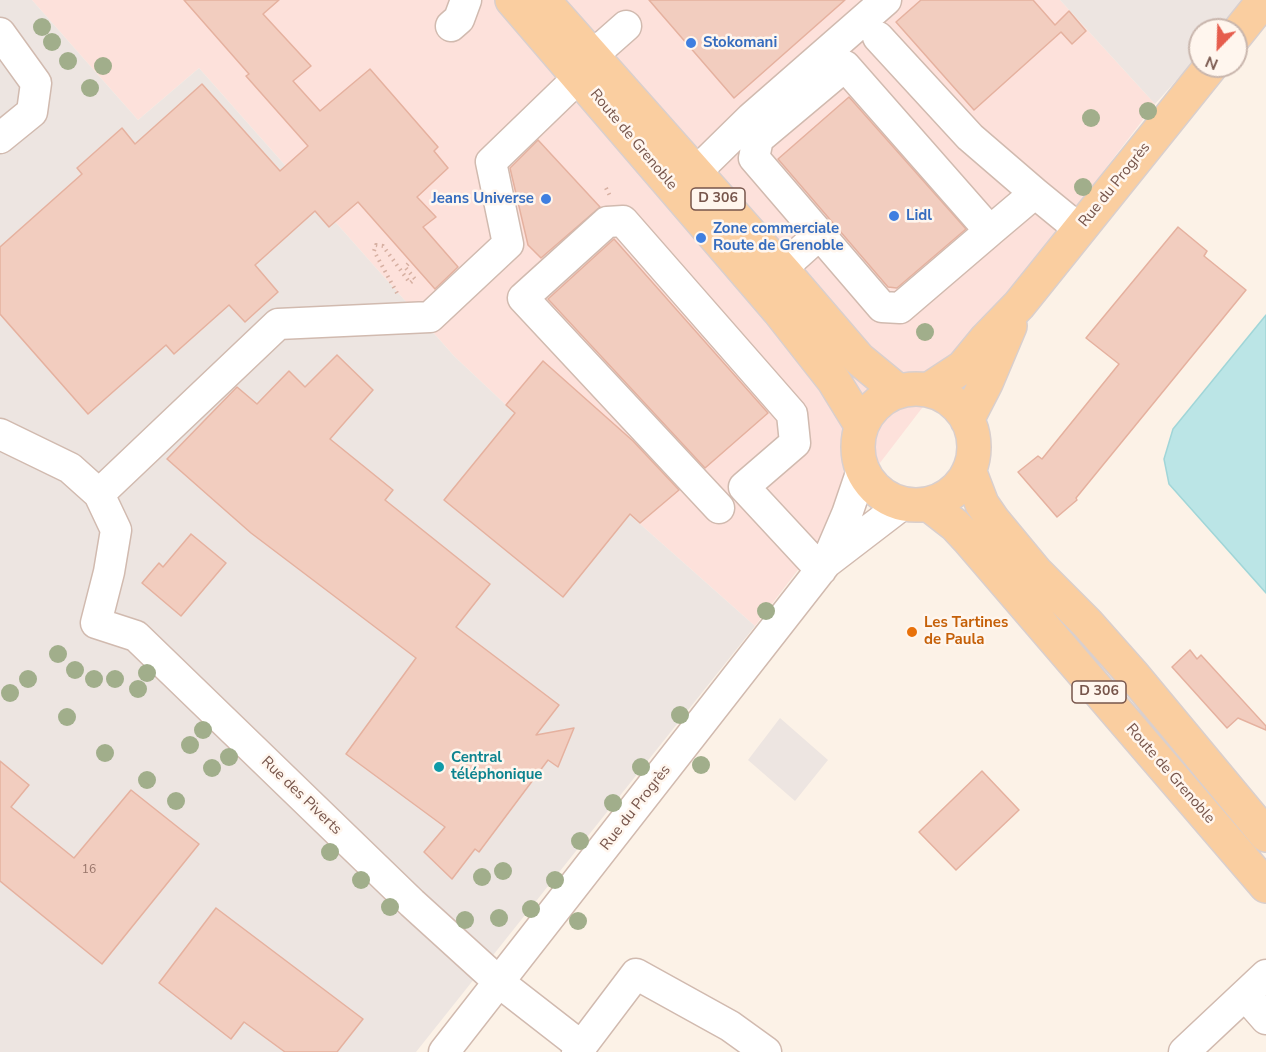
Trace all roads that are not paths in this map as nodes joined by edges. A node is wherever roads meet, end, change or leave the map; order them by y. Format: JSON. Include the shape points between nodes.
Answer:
{"nodes":[{"id":1,"x":466,"y":0,"type":"edge"},
{"id":2,"x":512,"y":0,"type":"edge"},
{"id":3,"x":543,"y":0,"type":"edge"},
{"id":4,"x":886,"y":0,"type":"edge"},
{"id":5,"x":1264,"y":0,"type":"edge"},
{"id":6,"x":1248,"y":20,"type":"edge"},
{"id":7,"x":451,"y":26,"type":"dead end"},
{"id":8,"x":626,"y":26,"type":"dead end"},
{"id":9,"x":0,"y":33,"type":"edge"},
{"id":10,"x":878,"y":37,"type":"dead end"},
{"id":11,"x":585,"y":67,"type":"junction"},
{"id":12,"x":1201,"y":78,"type":"edge"},
{"id":13,"x":0,"y":138,"type":"edge"},
{"id":14,"x":695,"y":173,"type":"junction"},
{"id":15,"x":1035,"y":193,"type":"junction"},
{"id":16,"x":1079,"y":229,"type":"junction"},
{"id":17,"x":990,"y":231,"type":"junction"},
{"id":18,"x":820,"y":234,"type":"junction"},
{"id":19,"x":781,"y":269,"type":"junction"},
{"id":20,"x":1019,"y":305,"type":"junction"},
{"id":21,"x":913,"y":391,"type":"junction"},
{"id":22,"x":967,"y":420,"type":"junction"},
{"id":23,"x":861,"y":425,"type":"junction"},
{"id":24,"x":0,"y":434,"type":"edge"},
{"id":25,"x":862,"y":470,"type":"junction"},
{"id":26,"x":969,"y":470,"type":"junction"},
{"id":27,"x":99,"y":494,"type":"junction"},
{"id":28,"x":916,"y":504,"type":"junction"},
{"id":29,"x":719,"y":508,"type":"dead end"},
{"id":30,"x":824,"y":566,"type":"junction"},
{"id":31,"x":1265,"y":832,"type":"edge"},
{"id":32,"x":1266,"y":886,"type":"edge"},
{"id":33,"x":500,"y":983,"type":"junction"},
{"id":34,"x":1255,"y":985,"type":"edge"},
{"id":35,"x":1266,"y":1019,"type":"edge"},
{"id":36,"x":579,"y":1049,"type":"edge"},
{"id":37,"x":444,"y":1052,"type":"edge"},
{"id":38,"x":766,"y":1052,"type":"edge"},
{"id":39,"x":1184,"y":1052,"type":"edge"}],
"edges":[{"from":1,"to":7,"type":"street","via":[[459,19]]},
{"from":2,"to":11,"type":"main road","name":"Route de Grenoble","number":"D 306"},
{"from":3,"to":11,"type":"main road","name":"Route de Grenoble","number":"D 306"},
{"from":4,"to":14,"type":"street","via":[[751,118]]},
{"from":5,"to":6,"type":"main road"},
{"from":8,"to":11,"type":"street"},
{"from":9,"to":13,"type":"street","via":[[36,83],[33,112]]},
{"from":10,"to":15,"type":"street","via":[[970,137]]},
{"from":11,"to":14,"type":"main road","name":"Route de Grenoble","number":"D 306"},
{"from":11,"to":23,"type":"main road","name":"Route de Grenoble","number":"D 306","via":[[834,381]]},
{"from":11,"to":27,"type":"street","via":[[491,162],[508,244],[430,317],[278,324]]},
{"from":12,"to":16,"type":"main road","name":"Rue du Progrès"},
{"from":14,"to":19,"type":"main road","name":"Route de Grenoble","number":"D 306"},
{"from":15,"to":16,"type":"street"},
{"from":15,"to":17,"type":"street"},
{"from":16,"to":20,"type":"main road","name":"Rue du Progrès"},
{"from":17,"to":18,"type":"street","via":[[900,308],[882,307]]},
{"from":17,"to":18,"type":"street","via":[[844,66],[758,139],[754,158]]},
{"from":18,"to":19,"type":"street"},
{"from":19,"to":21,"type":"main road","name":"Route de Grenoble","number":"D 306","via":[[858,359]]},
{"from":20,"to":21,"type":"main road","name":"Rue du Progrès","via":[[963,367]]},
{"from":20,"to":22,"type":"main road","name":"Rue du Progrès"},
{"from":21,"to":22,"type":"main road","via":[[944,396]]},
{"from":21,"to":23,"type":"main road","via":[[883,399]]},
{"from":22,"to":26,"type":"main road","via":[[973,436]]},
{"from":23,"to":25,"type":"main road","via":[[858,455]]},
{"from":24,"to":27,"type":"street","via":[[70,468]]},
{"from":25,"to":28,"type":"main road","via":[[886,497]]},
{"from":25,"to":30,"type":"street","name":"Rue du Progrès"},
{"from":26,"to":28,"type":"main road","via":[[959,486],[945,497]]},
{"from":26,"to":31,"type":"main road","number":"D 306","via":[[993,520],[1036,572],[1088,623]]},
{"from":27,"to":33,"type":"street","name":"Rue des Piverts","via":[[116,530],[96,623],[136,636]]},
{"from":28,"to":30,"type":"street","name":"Rue du Progrès"},
{"from":28,"to":32,"type":"main road","name":"Route de Grenoble","number":"D 306","via":[[954,525],[969,540]]},
{"from":29,"to":30,"type":"street","via":[[523,298],[607,222],[623,220],[792,414],[795,443],[744,487]]},
{"from":30,"to":33,"type":"street","name":"Rue du Progrès"},
{"from":33,"to":36,"type":"street","name":"Rue des Piverts"},
{"from":33,"to":37,"type":"street","name":"Rue du Progrès"},
{"from":34,"to":35,"type":"street"},
{"from":34,"to":39,"type":"street"},
{"from":36,"to":38,"type":"street","via":[[636,974],[730,1026]]}]}
